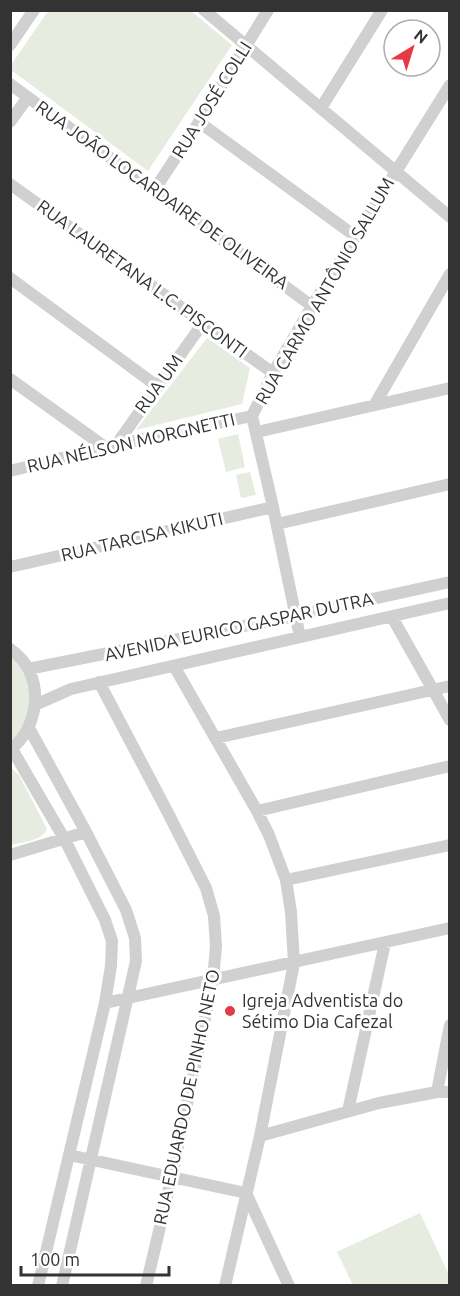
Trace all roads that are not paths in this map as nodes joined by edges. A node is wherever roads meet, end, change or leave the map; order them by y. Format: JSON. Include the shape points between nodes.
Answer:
{"nodes":[{"id":1,"x":34,"y":10,"type":"edge"},
{"id":2,"x":204,"y":10,"type":"edge"},
{"id":3,"x":268,"y":10,"type":"edge"},
{"id":4,"x":382,"y":10,"type":"edge"},
{"id":5,"x":10,"y":45,"type":"edge"},
{"id":6,"x":246,"y":46,"type":"junction"},
{"id":7,"x":10,"y":84,"type":"edge"},
{"id":8,"x":450,"y":85,"type":"edge"},
{"id":9,"x":28,"y":97,"type":"junction"},
{"id":10,"x":321,"y":108,"type":"junction"},
{"id":11,"x":10,"y":122,"type":"edge"},
{"id":12,"x":199,"y":122,"type":"junction"},
{"id":13,"x":395,"y":170,"type":"junction"},
{"id":14,"x":10,"y":184,"type":"edge"},
{"id":15,"x":154,"y":189,"type":"junction"},
{"id":16,"x":450,"y":217,"type":"edge"},
{"id":17,"x":355,"y":236,"type":"junction"},
{"id":18,"x":450,"y":274,"type":"edge"},
{"id":19,"x":10,"y":278,"type":"edge"},
{"id":20,"x":312,"y":306,"type":"junction"},
{"id":21,"x":203,"y":323,"type":"junction"},
{"id":22,"x":273,"y":373,"type":"junction"},
{"id":23,"x":10,"y":380,"type":"edge"},
{"id":24,"x":157,"y":387,"type":"junction"},
{"id":25,"x":450,"y":388,"type":"edge"},
{"id":26,"x":375,"y":404,"type":"junction"},
{"id":27,"x":252,"y":416,"type":"junction"},
{"id":28,"x":257,"y":432,"type":"junction"},
{"id":29,"x":111,"y":446,"type":"junction"},
{"id":30,"x":10,"y":471,"type":"edge"},
{"id":31,"x":450,"y":484,"type":"edge"},
{"id":32,"x":273,"y":507,"type":"junction"},
{"id":33,"x":277,"y":524,"type":"junction"},
{"id":34,"x":10,"y":567,"type":"edge"},
{"id":35,"x":450,"y":582,"type":"edge"},
{"id":36,"x":450,"y":603,"type":"edge"},
{"id":37,"x":295,"y":616,"type":"junction"},
{"id":38,"x":392,"y":617,"type":"junction"},
{"id":39,"x":300,"y":637,"type":"junction"},
{"id":40,"x":10,"y":649,"type":"edge"},
{"id":41,"x":174,"y":666,"type":"junction"},
{"id":42,"x":28,"y":669,"type":"junction"},
{"id":43,"x":99,"y":682,"type":"junction"},
{"id":44,"x":450,"y":686,"type":"edge"},
{"id":45,"x":433,"y":690,"type":"junction"},
{"id":46,"x":35,"y":705,"type":"junction"},
{"id":47,"x":450,"y":720,"type":"edge"},
{"id":48,"x":29,"y":728,"type":"junction"},
{"id":49,"x":216,"y":738,"type":"junction"},
{"id":50,"x":11,"y":750,"type":"edge"},
{"id":51,"x":450,"y":766,"type":"edge"},
{"id":52,"x":257,"y":811,"type":"junction"},
{"id":53,"x":86,"y":832,"type":"junction"},
{"id":54,"x":65,"y":840,"type":"junction"},
{"id":55,"x":450,"y":845,"type":"edge"},
{"id":56,"x":10,"y":855,"type":"edge"},
{"id":57,"x":286,"y":880,"type":"junction"},
{"id":58,"x":450,"y":928,"type":"edge"},
{"id":59,"x":385,"y":943,"type":"junction"},
{"id":60,"x":294,"y":963,"type":"junction"},
{"id":61,"x":213,"y":980,"type":"junction"},
{"id":62,"x":127,"y":999,"type":"junction"},
{"id":63,"x":105,"y":1003,"type":"junction"},
{"id":64,"x":450,"y":1025,"type":"edge"},
{"id":65,"x":443,"y":1092,"type":"edge"},
{"id":66,"x":348,"y":1111,"type":"junction"},
{"id":67,"x":260,"y":1136,"type":"junction"},
{"id":68,"x":69,"y":1155,"type":"junction"},
{"id":69,"x":91,"y":1159,"type":"junction"},
{"id":70,"x":172,"y":1176,"type":"junction"},
{"id":71,"x":246,"y":1193,"type":"junction"},
{"id":72,"x":59,"y":1285,"type":"edge"},
{"id":73,"x":38,"y":1286,"type":"edge"},
{"id":74,"x":146,"y":1286,"type":"edge"},
{"id":75,"x":225,"y":1286,"type":"edge"},
{"id":76,"x":289,"y":1286,"type":"edge"}],
"edges":[{"from":1,"to":5,"type":"street"},
{"from":2,"to":6,"type":"street"},
{"from":3,"to":6,"type":"street","name":"RUA JOSÉ COLLI"},
{"from":4,"to":10,"type":"street"},
{"from":6,"to":10,"type":"street"},
{"from":6,"to":12,"type":"street","name":"RUA JOSÉ COLLI"},
{"from":7,"to":9,"type":"street","name":"RUA JOÃO LOCARDAIRE DE OLIVEIRA"},
{"from":8,"to":13,"type":"street","name":"RUA CARMO ANTÔNIO SALLUM"},
{"from":9,"to":11,"type":"street"},
{"from":9,"to":15,"type":"street","name":"RUA JOÃO LOCARDAIRE DE OLIVEIRA"},
{"from":10,"to":13,"type":"street"},
{"from":12,"to":15,"type":"street","name":"RUA JOSÉ COLLI"},
{"from":12,"to":17,"type":"street"},
{"from":13,"to":16,"type":"street"},
{"from":13,"to":17,"type":"street","name":"RUA CARMO ANTÔNIO SALLUM"},
{"from":14,"to":21,"type":"street","name":"RUA LAURETANA L.C. PISCONTI"},
{"from":15,"to":20,"type":"street","name":"RUA JOÃO LOCARDAIRE DE OLIVEIRA"},
{"from":17,"to":20,"type":"street","name":"RUA CARMO ANTÔNIO SALLUM"},
{"from":18,"to":26,"type":"street"},
{"from":19,"to":24,"type":"street"},
{"from":20,"to":22,"type":"street","name":"RUA CARMO ANTÔNIO SALLUM"},
{"from":21,"to":22,"type":"street","name":"RUA LAURETANA L.C. PISCONTI"},
{"from":21,"to":24,"type":"street","name":"RUA UM"},
{"from":22,"to":27,"type":"street","name":"RUA CARMO ANTÔNIO SALLUM"},
{"from":23,"to":29,"type":"street"},
{"from":24,"to":29,"type":"street","name":"RUA UM"},
{"from":25,"to":26,"type":"street"},
{"from":26,"to":28,"type":"street"},
{"from":27,"to":28,"type":"street","name":"RUA CARMO ANTÔNIO SALLUM"},
{"from":27,"to":29,"type":"street","name":"RUA NÉLSON MORGNETTI"},
{"from":28,"to":32,"type":"street","name":"RUA CARMO ANTÔNIO SALLUM"},
{"from":29,"to":30,"type":"street","name":"RUA NÉLSON MORGNETTI"},
{"from":31,"to":33,"type":"street"},
{"from":32,"to":33,"type":"street","name":"RUA CARMO ANTÔNIO SALLUM"},
{"from":32,"to":34,"type":"street","name":"RUA TARCISA KIKUTI"},
{"from":33,"to":37,"type":"street","name":"RUA CARMO ANTÔNIO SALLUM"},
{"from":35,"to":37,"type":"street","name":"AVENIDA EURICO GASPAR DUTRA"},
{"from":36,"to":38,"type":"street","name":"AVENIDA EURICO GASPAR DUTRA"},
{"from":37,"to":39,"type":"street","name":"RUA CARMO ANTÔNIO SALLUM"},
{"from":37,"to":42,"type":"street","name":"AVENIDA EURICO GASPAR DUTRA"},
{"from":38,"to":39,"type":"street","name":"AVENIDA EURICO GASPAR DUTRA"},
{"from":38,"to":45,"type":"street"},
{"from":39,"to":41,"type":"street","name":"AVENIDA EURICO GASPAR DUTRA"},
{"from":40,"to":42,"type":"street"},
{"from":41,"to":43,"type":"street","name":"AVENIDA EURICO GASPAR DUTRA"},
{"from":41,"to":49,"type":"street"},
{"from":42,"to":46,"type":"street"},
{"from":43,"to":46,"type":"street","name":"AVENIDA EURICO GASPAR DUTRA"},
{"from":43,"to":61,"type":"street","name":"RUA EDUARDO DE PINHO NETO","via":[[206,888],[214,916]]},
{"from":44,"to":45,"type":"street"},
{"from":45,"to":47,"type":"street"},
{"from":45,"to":49,"type":"street"},
{"from":46,"to":48,"type":"street"},
{"from":48,"to":50,"type":"street"},
{"from":48,"to":53,"type":"street"},
{"from":49,"to":52,"type":"street"},
{"from":50,"to":54,"type":"street"},
{"from":51,"to":52,"type":"street"},
{"from":52,"to":57,"type":"street"},
{"from":53,"to":54,"type":"street"},
{"from":53,"to":62,"type":"street","via":[[126,910],[135,938],[136,961]]},
{"from":54,"to":56,"type":"street"},
{"from":54,"to":63,"type":"street","via":[[112,941]]},
{"from":55,"to":57,"type":"street"},
{"from":57,"to":60,"type":"street"},
{"from":58,"to":59,"type":"street"},
{"from":59,"to":60,"type":"street"},
{"from":59,"to":66,"type":"street"},
{"from":60,"to":61,"type":"street"},
{"from":60,"to":67,"type":"street"},
{"from":61,"to":62,"type":"street"},
{"from":61,"to":70,"type":"street","name":"RUA EDUARDO DE PINHO NETO"},
{"from":62,"to":63,"type":"street"},
{"from":62,"to":69,"type":"street"},
{"from":63,"to":68,"type":"street"},
{"from":64,"to":65,"type":"street"},
{"from":65,"to":66,"type":"street"},
{"from":66,"to":67,"type":"street"},
{"from":67,"to":71,"type":"street"},
{"from":68,"to":69,"type":"street"},
{"from":68,"to":73,"type":"street"},
{"from":69,"to":70,"type":"street"},
{"from":69,"to":72,"type":"street"},
{"from":70,"to":71,"type":"street"},
{"from":70,"to":74,"type":"street","name":"RUA EDUARDO DE PINHO NETO"},
{"from":71,"to":75,"type":"street"},
{"from":71,"to":76,"type":"street"}]}
